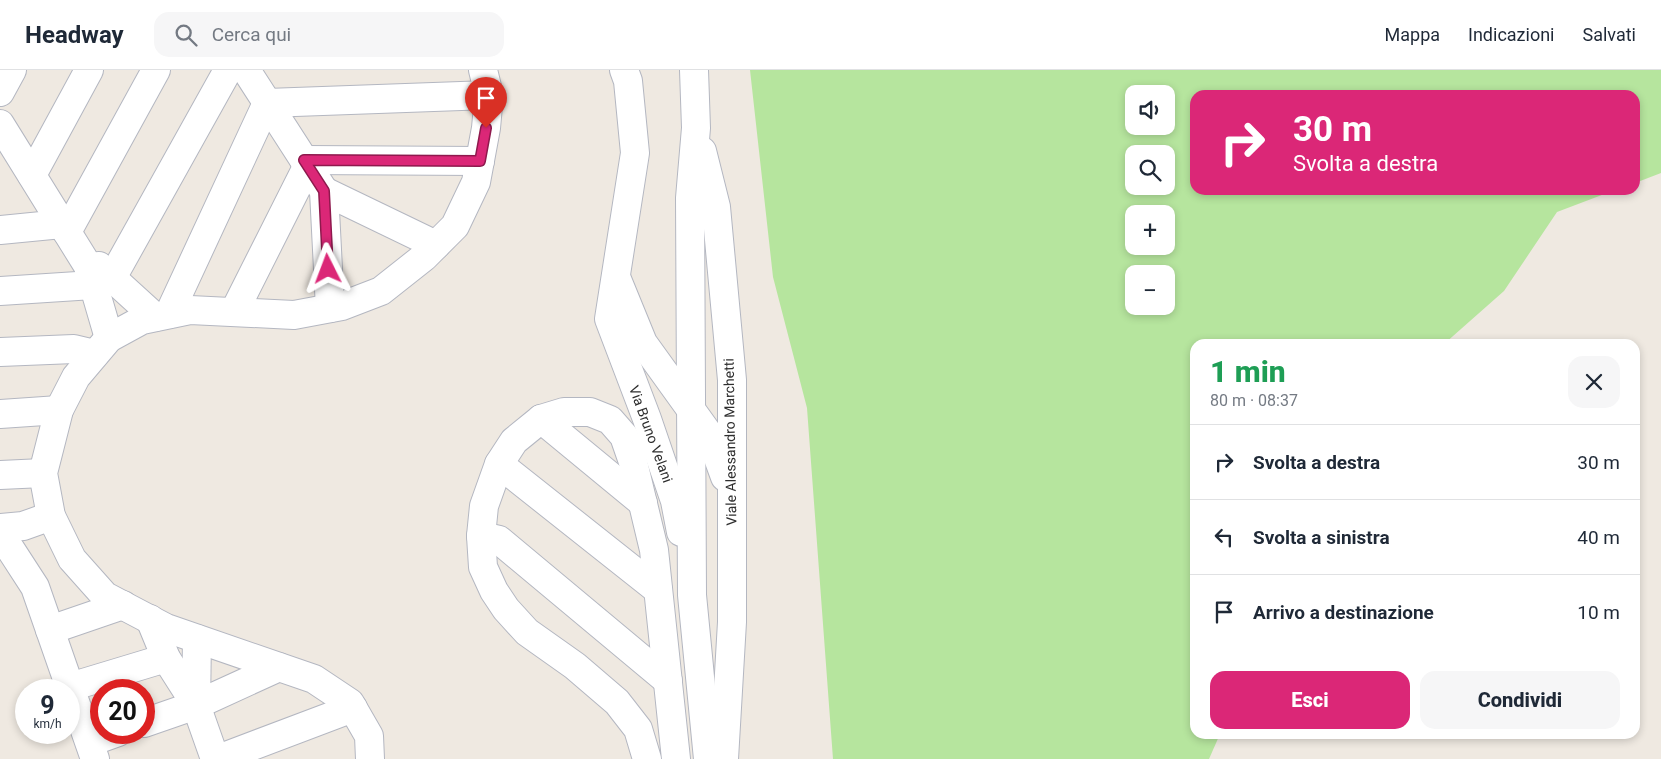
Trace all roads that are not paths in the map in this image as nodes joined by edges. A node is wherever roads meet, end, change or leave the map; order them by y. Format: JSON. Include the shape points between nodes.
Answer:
{"nodes":[{"id":1,"x":12,"y":70,"type":"edge"},
{"id":2,"x":89,"y":70,"type":"edge"},
{"id":3,"x":156,"y":70,"type":"edge"},
{"id":4,"x":228,"y":70,"type":"edge"},
{"id":5,"x":246,"y":70,"type":"edge"},
{"id":6,"x":624,"y":70,"type":"edge"},
{"id":7,"x":694,"y":70,"type":"edge"},
{"id":8,"x":486,"y":83,"type":"edge"},
{"id":9,"x":0,"y":92,"type":"edge"},
{"id":10,"x":267,"y":103,"type":"junction"},
{"id":11,"x":0,"y":124,"type":"edge"},
{"id":12,"x":696,"y":128,"type":"junction"},
{"id":13,"x":480,"y":161,"type":"junction"},
{"id":14,"x":306,"y":163,"type":"junction"},
{"id":15,"x":18,"y":167,"type":"edge"},
{"id":16,"x":324,"y":191,"type":"junction"},
{"id":17,"x":0,"y":230,"type":"edge"},
{"id":18,"x":67,"y":233,"type":"junction"},
{"id":19,"x":436,"y":245,"type":"junction"},
{"id":20,"x":615,"y":276,"type":"junction"},
{"id":21,"x":103,"y":282,"type":"junction"},
{"id":22,"x":0,"y":291,"type":"edge"},
{"id":23,"x":330,"y":308,"type":"junction"},
{"id":24,"x":234,"y":312,"type":"junction"},
{"id":25,"x":162,"y":316,"type":"junction"},
{"id":26,"x":102,"y":346,"type":"junction"},
{"id":27,"x":0,"y":352,"type":"edge"},
{"id":28,"x":59,"y":410,"type":"junction"},
{"id":29,"x":692,"y":411,"type":"junction"},
{"id":30,"x":0,"y":414,"type":"edge"},
{"id":31,"x":541,"y":419,"type":"junction"},
{"id":32,"x":498,"y":464,"type":"junction"},
{"id":33,"x":43,"y":473,"type":"junction"},
{"id":34,"x":0,"y":475,"type":"edge"},
{"id":35,"x":732,"y":494,"type":"junction"},
{"id":36,"x":643,"y":503,"type":"junction"},
{"id":37,"x":51,"y":516,"type":"junction"},
{"id":38,"x":0,"y":528,"type":"edge"},
{"id":39,"x":0,"y":533,"type":"edge"},
{"id":40,"x":481,"y":536,"type":"junction"},
{"id":41,"x":658,"y":590,"type":"junction"},
{"id":42,"x":692,"y":594,"type":"junction"},
{"id":43,"x":123,"y":605,"type":"junction"},
{"id":44,"x":150,"y":619,"type":"junction"},
{"id":45,"x":50,"y":630,"type":"junction"},
{"id":46,"x":198,"y":639,"type":"junction"},
{"id":47,"x":166,"y":658,"type":"junction"},
{"id":48,"x":279,"y":667,"type":"junction"},
{"id":49,"x":67,"y":679,"type":"edge"},
{"id":50,"x":668,"y":681,"type":"junction"},
{"id":51,"x":80,"y":684,"type":"edge"},
{"id":52,"x":196,"y":705,"type":"junction"},
{"id":53,"x":353,"y":708,"type":"junction"},
{"id":54,"x":80,"y":716,"type":"edge"},
{"id":55,"x":155,"y":719,"type":"edge"},
{"id":56,"x":92,"y":751,"type":"edge"},
{"id":57,"x":216,"y":759,"type":"edge"},
{"id":58,"x":370,"y":759,"type":"edge"},
{"id":59,"x":647,"y":759,"type":"edge"},
{"id":60,"x":676,"y":759,"type":"edge"},
{"id":61,"x":708,"y":759,"type":"edge"},
{"id":62,"x":724,"y":759,"type":"edge"}],
"edges":[{"from":1,"to":9,"type":"street"},
{"from":2,"to":15,"type":"street"},
{"from":3,"to":18,"type":"street"},
{"from":4,"to":21,"type":"street"},
{"from":5,"to":10,"type":"street"},
{"from":6,"to":20,"type":"street","name":"Via Bruno Velani","via":[[628,81],[635,153]]},
{"from":7,"to":12,"type":"street","name":"Viale Alessandro Marchetti"},
{"from":8,"to":10,"type":"street"},
{"from":8,"to":13,"type":"street","via":[[486,128]]},
{"from":10,"to":14,"type":"street"},
{"from":10,"to":25,"type":"street"},
{"from":11,"to":15,"type":"street"},
{"from":12,"to":29,"type":"street","name":"Viale Alessandro Marchetti","via":[[690,198]]},
{"from":12,"to":35,"type":"street","name":"Viale Alessandro Marchetti","via":[[716,207],[732,380]]},
{"from":13,"to":14,"type":"street"},
{"from":13,"to":19,"type":"street","via":[[476,182],[454,226]]},
{"from":14,"to":16,"type":"street"},
{"from":14,"to":24,"type":"street"},
{"from":15,"to":18,"type":"street"},
{"from":16,"to":19,"type":"street"},
{"from":16,"to":23,"type":"street"},
{"from":17,"to":18,"type":"street"},
{"from":18,"to":21,"type":"street"},
{"from":19,"to":23,"type":"street","via":[[381,291]]},
{"from":20,"to":29,"type":"street","via":[[643,343]]},
{"from":20,"to":42,"type":"street","name":"Via Bruno Velani","via":[[609,319],[675,501]]},
{"from":21,"to":22,"type":"street"},
{"from":21,"to":25,"type":"street"},
{"from":21,"to":26,"type":"street"},
{"from":23,"to":24,"type":"street","via":[[294,315]]},
{"from":24,"to":25,"type":"street","via":[[190,310]]},
{"from":25,"to":26,"type":"street","via":[[142,320]]},
{"from":26,"to":27,"type":"street"},
{"from":26,"to":28,"type":"street","via":[[76,377]]},
{"from":28,"to":30,"type":"street"},
{"from":28,"to":33,"type":"street"},
{"from":29,"to":35,"type":"street","via":[[710,436]]},
{"from":29,"to":42,"type":"street","name":"Viale Alessandro Marchetti"},
{"from":31,"to":32,"type":"street","via":[[514,441]]},
{"from":31,"to":36,"type":"street"},
{"from":31,"to":36,"type":"street","via":[[564,412],[590,412],[610,420],[624,436]]},
{"from":32,"to":40,"type":"street","via":[[484,506]]},
{"from":32,"to":41,"type":"street"},
{"from":33,"to":34,"type":"street"},
{"from":33,"to":37,"type":"street"},
{"from":35,"to":62,"type":"street","name":"Viale Alessandro Marchetti","via":[[732,622]]},
{"from":36,"to":41,"type":"street","via":[[654,550]]},
{"from":37,"to":38,"type":"street","via":[[23,526]]},
{"from":37,"to":43,"type":"street","via":[[72,559],[105,596]]},
{"from":39,"to":45,"type":"street","via":[[35,587]]},
{"from":40,"to":50,"type":"street","via":[[499,540]]},
{"from":40,"to":59,"type":"street","via":[[483,566],[506,609],[527,632],[575,666],[617,702],[638,729]]},
{"from":41,"to":50,"type":"street"},
{"from":42,"to":61,"type":"street","name":"Viale Alessandro Marchetti"},
{"from":43,"to":44,"type":"street"},
{"from":43,"to":45,"type":"street"},
{"from":44,"to":46,"type":"street"},
{"from":44,"to":47,"type":"street"},
{"from":45,"to":49,"type":"street"},
{"from":46,"to":48,"type":"street"},
{"from":46,"to":52,"type":"street"},
{"from":47,"to":51,"type":"street"},
{"from":47,"to":52,"type":"street"},
{"from":48,"to":52,"type":"street"},
{"from":48,"to":53,"type":"street","via":[[314,679]]},
{"from":50,"to":60,"type":"street"},
{"from":52,"to":55,"type":"street"},
{"from":52,"to":57,"type":"street"},
{"from":53,"to":57,"type":"street"},
{"from":53,"to":58,"type":"street","via":[[369,736]]},
{"from":54,"to":56,"type":"street"}]}
